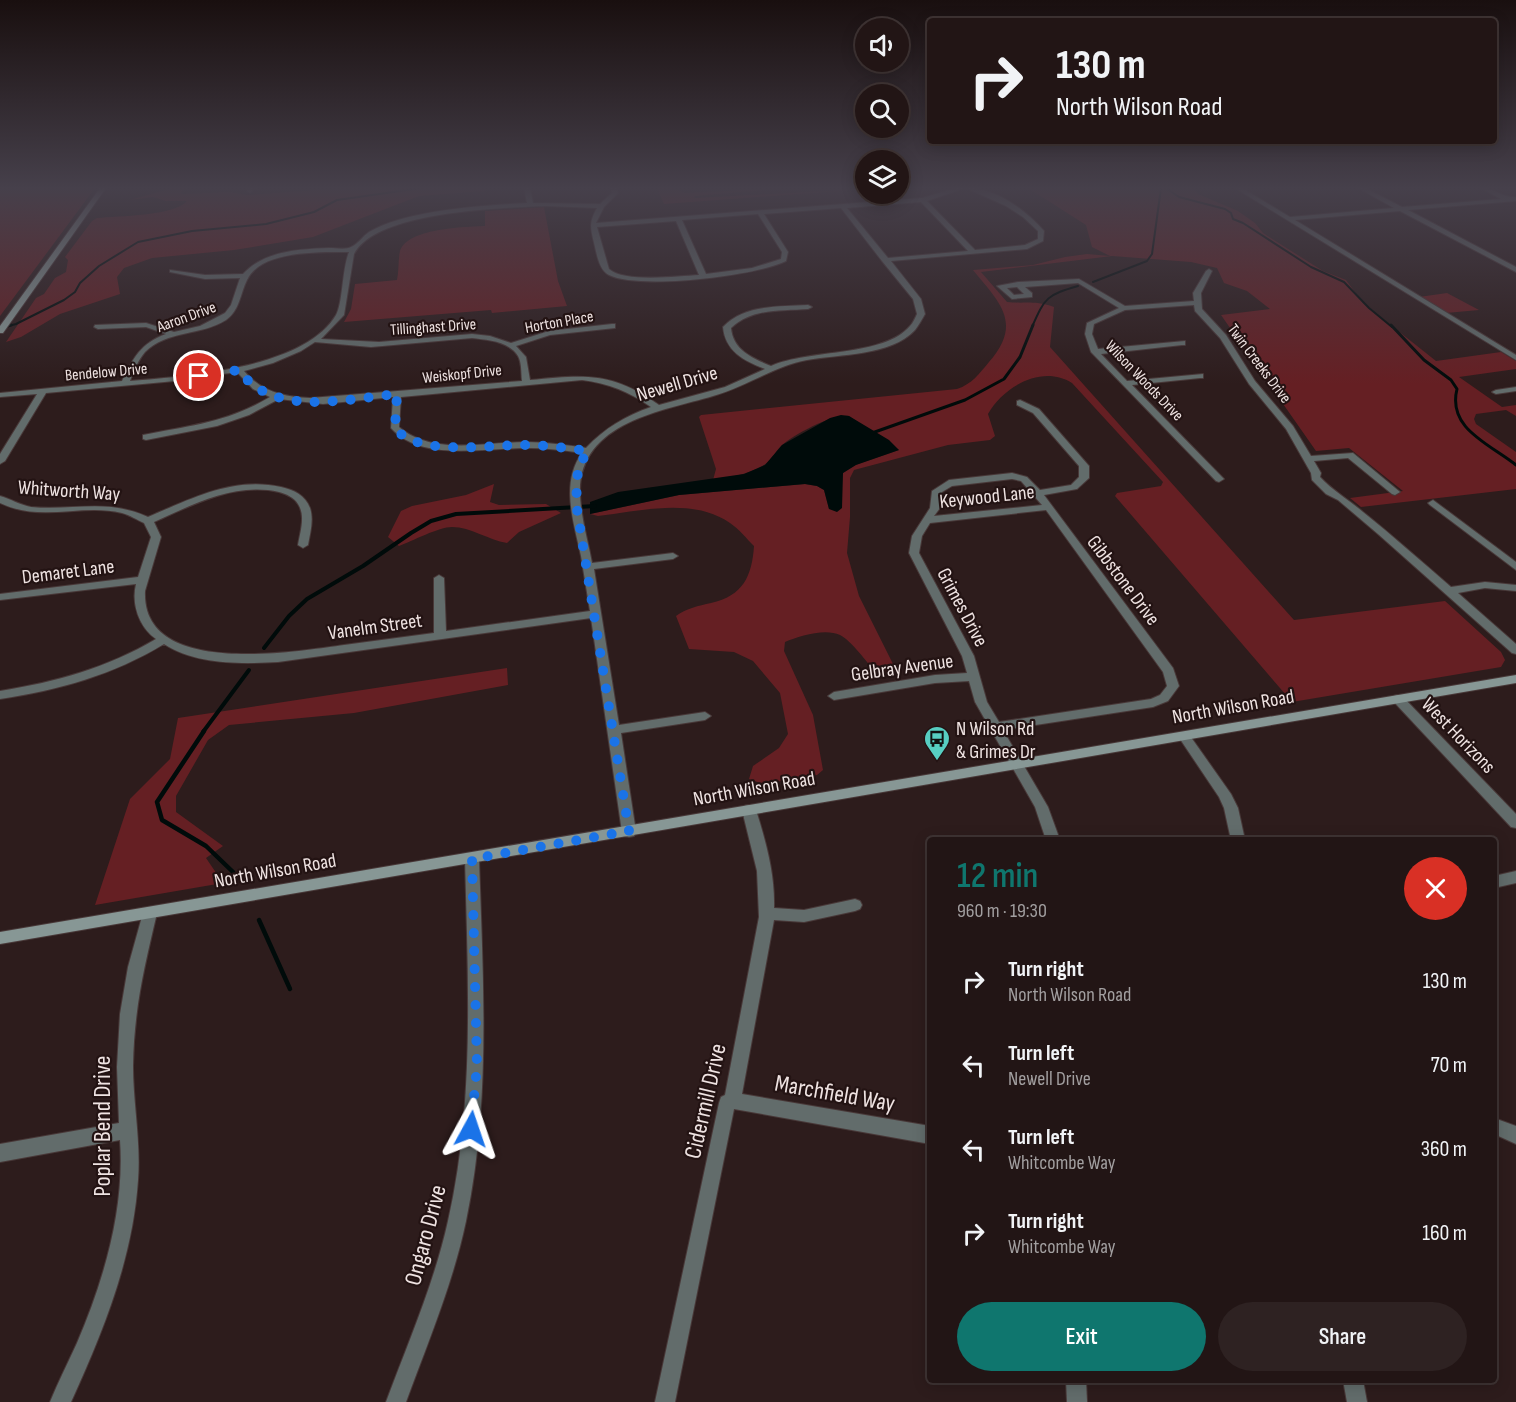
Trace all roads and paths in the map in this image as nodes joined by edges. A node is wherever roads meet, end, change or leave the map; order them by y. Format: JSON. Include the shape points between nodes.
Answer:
{"nodes":[{"id":1,"x":56,"y":253,"type":"edge"},
{"id":2,"x":290,"y":253,"type":"edge"},
{"id":3,"x":352,"y":253,"type":"edge"},
{"id":4,"x":601,"y":253,"type":"edge"},
{"id":5,"x":693,"y":253,"type":"edge"},
{"id":6,"x":785,"y":253,"type":"edge"},
{"id":7,"x":879,"y":253,"type":"edge"},
{"id":8,"x":957,"y":253,"type":"edge"},
{"id":9,"x":1344,"y":253,"type":"edge"},
{"id":10,"x":1485,"y":253,"type":"edge"},
{"id":11,"x":884,"y":260,"type":"junction"},
{"id":12,"x":1516,"y":270,"type":"edge"},
{"id":13,"x":172,"y":271,"type":"dead end"},
{"id":14,"x":1209,"y":271,"type":"dead end"},
{"id":15,"x":702,"y":275,"type":"junction"},
{"id":16,"x":245,"y":276,"type":"junction"},
{"id":17,"x":1018,"y":284,"type":"dead end"},
{"id":18,"x":1196,"y":303,"type":"junction"},
{"id":19,"x":808,"y":307,"type":"dead end"},
{"id":20,"x":1124,"y":308,"type":"junction"},
{"id":21,"x":612,"y":326,"type":"dead end"},
{"id":22,"x":98,"y":327,"type":"dead end"},
{"id":23,"x":0,"y":331,"type":"edge"},
{"id":24,"x":172,"y":334,"type":"junction"},
{"id":25,"x":314,"y":340,"type":"junction"},
{"id":26,"x":1182,"y":343,"type":"dead end"},
{"id":27,"x":512,"y":345,"type":"junction"},
{"id":28,"x":1095,"y":352,"type":"junction"},
{"id":29,"x":1516,"y":358,"type":"edge"},
{"id":30,"x":771,"y":369,"type":"junction"},
{"id":31,"x":239,"y":370,"type":"junction"},
{"id":32,"x":1200,"y":376,"type":"dead end"},
{"id":33,"x":526,"y":381,"type":"junction"},
{"id":34,"x":125,"y":383,"type":"junction"},
{"id":35,"x":1126,"y":384,"type":"junction"},
{"id":36,"x":1516,"y":389,"type":"edge"},
{"id":37,"x":43,"y":391,"type":"junction"},
{"id":38,"x":1496,"y":392,"type":"dead end"},
{"id":39,"x":0,"y":394,"type":"edge"},
{"id":40,"x":397,"y":394,"type":"junction"},
{"id":41,"x":277,"y":397,"type":"junction"},
{"id":42,"x":1020,"y":403,"type":"dead end"},
{"id":43,"x":656,"y":407,"type":"junction"},
{"id":44,"x":147,"y":437,"type":"dead end"},
{"id":45,"x":588,"y":451,"type":"junction"},
{"id":46,"x":1308,"y":459,"type":"junction"},
{"id":47,"x":0,"y":461,"type":"edge"},
{"id":48,"x":1219,"y":479,"type":"dead end"},
{"id":49,"x":1395,"y":492,"type":"dead end"},
{"id":50,"x":1038,"y":493,"type":"junction"},
{"id":51,"x":0,"y":499,"type":"edge"},
{"id":52,"x":1433,"y":503,"type":"dead end"},
{"id":53,"x":1047,"y":507,"type":"junction"},
{"id":54,"x":929,"y":519,"type":"junction"},
{"id":55,"x":148,"y":521,"type":"junction"},
{"id":56,"x":303,"y":545,"type":"dead end"},
{"id":57,"x":673,"y":556,"type":"dead end"},
{"id":58,"x":588,"y":567,"type":"junction"},
{"id":59,"x":1516,"y":567,"type":"edge"},
{"id":60,"x":439,"y":578,"type":"dead end"},
{"id":61,"x":141,"y":580,"type":"junction"},
{"id":62,"x":1516,"y":588,"type":"edge"},
{"id":63,"x":1450,"y":591,"type":"junction"},
{"id":64,"x":0,"y":597,"type":"edge"},
{"id":65,"x":595,"y":614,"type":"junction"},
{"id":66,"x":440,"y":635,"type":"junction"},
{"id":67,"x":163,"y":639,"type":"junction"},
{"id":68,"x":1516,"y":650,"type":"edge"},
{"id":69,"x":975,"y":677,"type":"junction"},
{"id":70,"x":1516,"y":679,"type":"edge"},
{"id":71,"x":0,"y":695,"type":"edge"},
{"id":72,"x":834,"y":696,"type":"dead end"},
{"id":73,"x":1398,"y":699,"type":"junction"},
{"id":74,"x":705,"y":716,"type":"dead end"},
{"id":75,"x":994,"y":728,"type":"junction"},
{"id":76,"x":614,"y":730,"type":"junction"},
{"id":77,"x":1184,"y":736,"type":"junction"},
{"id":78,"x":1016,"y":764,"type":"junction"},
{"id":79,"x":749,"y":810,"type":"junction"},
{"id":80,"x":1516,"y":823,"type":"edge"},
{"id":81,"x":629,"y":831,"type":"junction"},
{"id":82,"x":1052,"y":837,"type":"edge"},
{"id":83,"x":1237,"y":837,"type":"edge"},
{"id":84,"x":472,"y":859,"type":"junction"},
{"id":85,"x":1516,"y":877,"type":"edge"},
{"id":86,"x":1497,"y":881,"type":"edge"},
{"id":87,"x":855,"y":905,"type":"dead end"},
{"id":88,"x":150,"y":914,"type":"junction"},
{"id":89,"x":767,"y":914,"type":"junction"},
{"id":90,"x":0,"y":938,"type":"edge"},
{"id":91,"x":732,"y":1100,"type":"junction"},
{"id":92,"x":1497,"y":1127,"type":"edge"},
{"id":93,"x":128,"y":1130,"type":"junction"},
{"id":94,"x":927,"y":1134,"type":"edge"},
{"id":95,"x":1516,"y":1135,"type":"edge"},
{"id":96,"x":0,"y":1153,"type":"edge"},
{"id":97,"x":1076,"y":1383,"type":"edge"},
{"id":98,"x":1354,"y":1383,"type":"edge"},
{"id":99,"x":60,"y":1402,"type":"edge"},
{"id":100,"x":396,"y":1402,"type":"edge"},
{"id":101,"x":665,"y":1402,"type":"edge"},
{"id":102,"x":1077,"y":1402,"type":"edge"},
{"id":103,"x":1357,"y":1402,"type":"edge"}],
"edges":[{"from":1,"to":23,"type":"main road"},
{"from":2,"to":16,"type":"street","via":[[254,267]]},
{"from":3,"to":25,"type":"street","name":"Bendelow Drive","via":[[340,315],[329,330]]},
{"from":4,"to":15,"type":"street","via":[[604,267],[611,274],[639,280]]},
{"from":5,"to":15,"type":"street"},
{"from":6,"to":15,"type":"street","via":[[784,260],[773,267]]},
{"from":7,"to":11,"type":"street"},
{"from":8,"to":11,"type":"street"},
{"from":9,"to":29,"type":"street"},
{"from":10,"to":12,"type":"street"},
{"from":11,"to":30,"type":"street","name":"Newell Drive","via":[[920,307],[921,314],[913,329],[884,345],[794,360]]},
{"from":13,"to":16,"type":"street","via":[[204,277]]},
{"from":14,"to":18,"type":"street","via":[[1200,284]]},
{"from":16,"to":24,"type":"street","name":"Aaron Drive","via":[[228,315],[204,327]]},
{"from":17,"to":20,"type":"street","via":[[1079,281]]},
{"from":18,"to":20,"type":"street","name":"Wilson Woods Drive"},
{"from":18,"to":46,"type":"street","name":"Twin Creeks Drive","via":[[1290,428]]},
{"from":19,"to":30,"type":"street","via":[[748,314],[727,327],[735,349]]},
{"from":20,"to":28,"type":"street","name":"Wilson Woods Drive","via":[[1091,322],[1088,327]]},
{"from":21,"to":27,"type":"street","name":"Horton Place","via":[[549,333]]},
{"from":22,"to":24,"type":"street","via":[[141,324]]},
{"from":24,"to":34,"type":"street","name":"Aaron Drive","via":[[143,351]]},
{"from":25,"to":27,"type":"street","name":"Tillinghast Drive","via":[[372,345],[474,336]]},
{"from":25,"to":31,"type":"street","name":"Bendelow Drive","via":[[282,357]]},
{"from":26,"to":28,"type":"street"},
{"from":27,"to":33,"type":"street","via":[[521,354]]},
{"from":28,"to":35,"type":"street","name":"Wilson Woods Drive"},
{"from":30,"to":43,"type":"street","name":"Newell Drive","via":[[728,389]]},
{"from":31,"to":34,"type":"street","name":"Bendelow Drive"},
{"from":31,"to":41,"type":"street","name":"Weiskopf Drive","via":[[257,390]]},
{"from":32,"to":35,"type":"street"},
{"from":33,"to":40,"type":"street","name":"Weiskopf Drive"},
{"from":33,"to":43,"type":"street","name":"Weiskopf Drive","via":[[603,380],[629,388]]},
{"from":34,"to":37,"type":"street","name":"Bendelow Drive"},
{"from":35,"to":48,"type":"street","name":"Wilson Woods Drive"},
{"from":36,"to":38,"type":"street"},
{"from":37,"to":39,"type":"street","name":"Bendelow Drive"},
{"from":37,"to":47,"type":"street","name":"Whitworth Way"},
{"from":40,"to":41,"type":"street","name":"Weiskopf Drive","via":[[323,401]]},
{"from":40,"to":45,"type":"street","via":[[395,428],[408,440],[420,444],[526,445]]},
{"from":41,"to":44,"type":"street","via":[[221,424]]},
{"from":42,"to":50,"type":"street","via":[[1036,411],[1084,466],[1084,478],[1074,487]]},
{"from":43,"to":45,"type":"street","name":"Newell Drive","via":[[616,426]]},
{"from":45,"to":58,"type":"street","name":"Newell Drive","via":[[578,467],[577,507]]},
{"from":46,"to":49,"type":"street","via":[[1350,455]]},
{"from":46,"to":63,"type":"street","name":"Twin Creeks Drive","via":[[1315,477],[1329,492]]},
{"from":50,"to":53,"type":"street","name":"Gibbstone Drive"},
{"from":50,"to":54,"type":"street","name":"Grimes Drive","via":[[1016,476],[949,483],[937,491]]},
{"from":51,"to":55,"type":"street","name":"Whitworth Way","via":[[38,509],[122,510]]},
{"from":52,"to":59,"type":"street"},
{"from":53,"to":54,"type":"street","name":"Keywood Lane"},
{"from":53,"to":75,"type":"street","name":"Gibbstone Drive","via":[[1169,671],[1172,691],[1153,703]]},
{"from":54,"to":69,"type":"street","name":"Grimes Drive","via":[[917,536],[916,560],[968,656]]},
{"from":55,"to":56,"type":"street","via":[[223,492],[277,489],[294,494],[304,504],[307,516]]},
{"from":55,"to":61,"type":"street","via":[[156,537]]},
{"from":57,"to":58,"type":"street"},
{"from":58,"to":65,"type":"street","name":"Newell Drive"},
{"from":60,"to":66,"type":"street"},
{"from":61,"to":64,"type":"street","name":"Demaret Lane"},
{"from":61,"to":67,"type":"street","via":[[142,612]]},
{"from":62,"to":63,"type":"street","via":[[1485,585]]},
{"from":63,"to":68,"type":"street","name":"Twin Creeks Drive"},
{"from":65,"to":66,"type":"street","name":"Vanelm Street"},
{"from":65,"to":76,"type":"street","name":"Newell Drive"},
{"from":66,"to":67,"type":"street","name":"Vanelm Street","via":[[262,659],[204,655]]},
{"from":67,"to":71,"type":"street","via":[[91,676]]},
{"from":69,"to":72,"type":"street","name":"Gelbray Avenue","via":[[935,679]]},
{"from":69,"to":75,"type":"street","name":"Grimes Drive","via":[[981,702]]},
{"from":70,"to":73,"type":"main road","name":"North Wilson Road"},
{"from":73,"to":77,"type":"main road","name":"North Wilson Road"},
{"from":73,"to":80,"type":"street","name":"West Horizons"},
{"from":74,"to":76,"type":"street"},
{"from":75,"to":78,"type":"street","name":"Grimes Drive"},
{"from":76,"to":81,"type":"street","name":"Newell Drive"},
{"from":77,"to":78,"type":"main road","name":"North Wilson Road"},
{"from":77,"to":83,"type":"street","via":[[1224,794]]},
{"from":78,"to":79,"type":"main road","name":"North Wilson Road"},
{"from":78,"to":82,"type":"street","name":"Grimes Drive","via":[[1041,807]]},
{"from":79,"to":81,"type":"main road","name":"North Wilson Road"},
{"from":79,"to":89,"type":"street","name":"Cidermill Drive","via":[[766,871]]},
{"from":81,"to":84,"type":"main road","name":"North Wilson Road"},
{"from":84,"to":88,"type":"main road","name":"North Wilson Road"},
{"from":84,"to":100,"type":"street","name":"Ongaro Drive","via":[[477,1066],[468,1164],[457,1223],[438,1286]]},
{"from":85,"to":86,"type":"street"},
{"from":87,"to":89,"type":"street","via":[[804,916]]},
{"from":88,"to":90,"type":"main road","name":"North Wilson Road"},
{"from":88,"to":93,"type":"street","name":"Poplar Bend Drive","via":[[133,977],[127,1030]]},
{"from":89,"to":91,"type":"street","name":"Cidermill Drive"},
{"from":91,"to":94,"type":"street","name":"Marchfield Way"},
{"from":91,"to":101,"type":"street","name":"Cidermill Drive","via":[[727,1103]]},
{"from":92,"to":95,"type":"street"},
{"from":93,"to":96,"type":"street"},
{"from":93,"to":99,"type":"street","name":"Poplar Bend Drive","via":[[129,1179],[115,1266],[93,1329]]},
{"from":97,"to":102,"type":"street"},
{"from":98,"to":103,"type":"street"}]}
